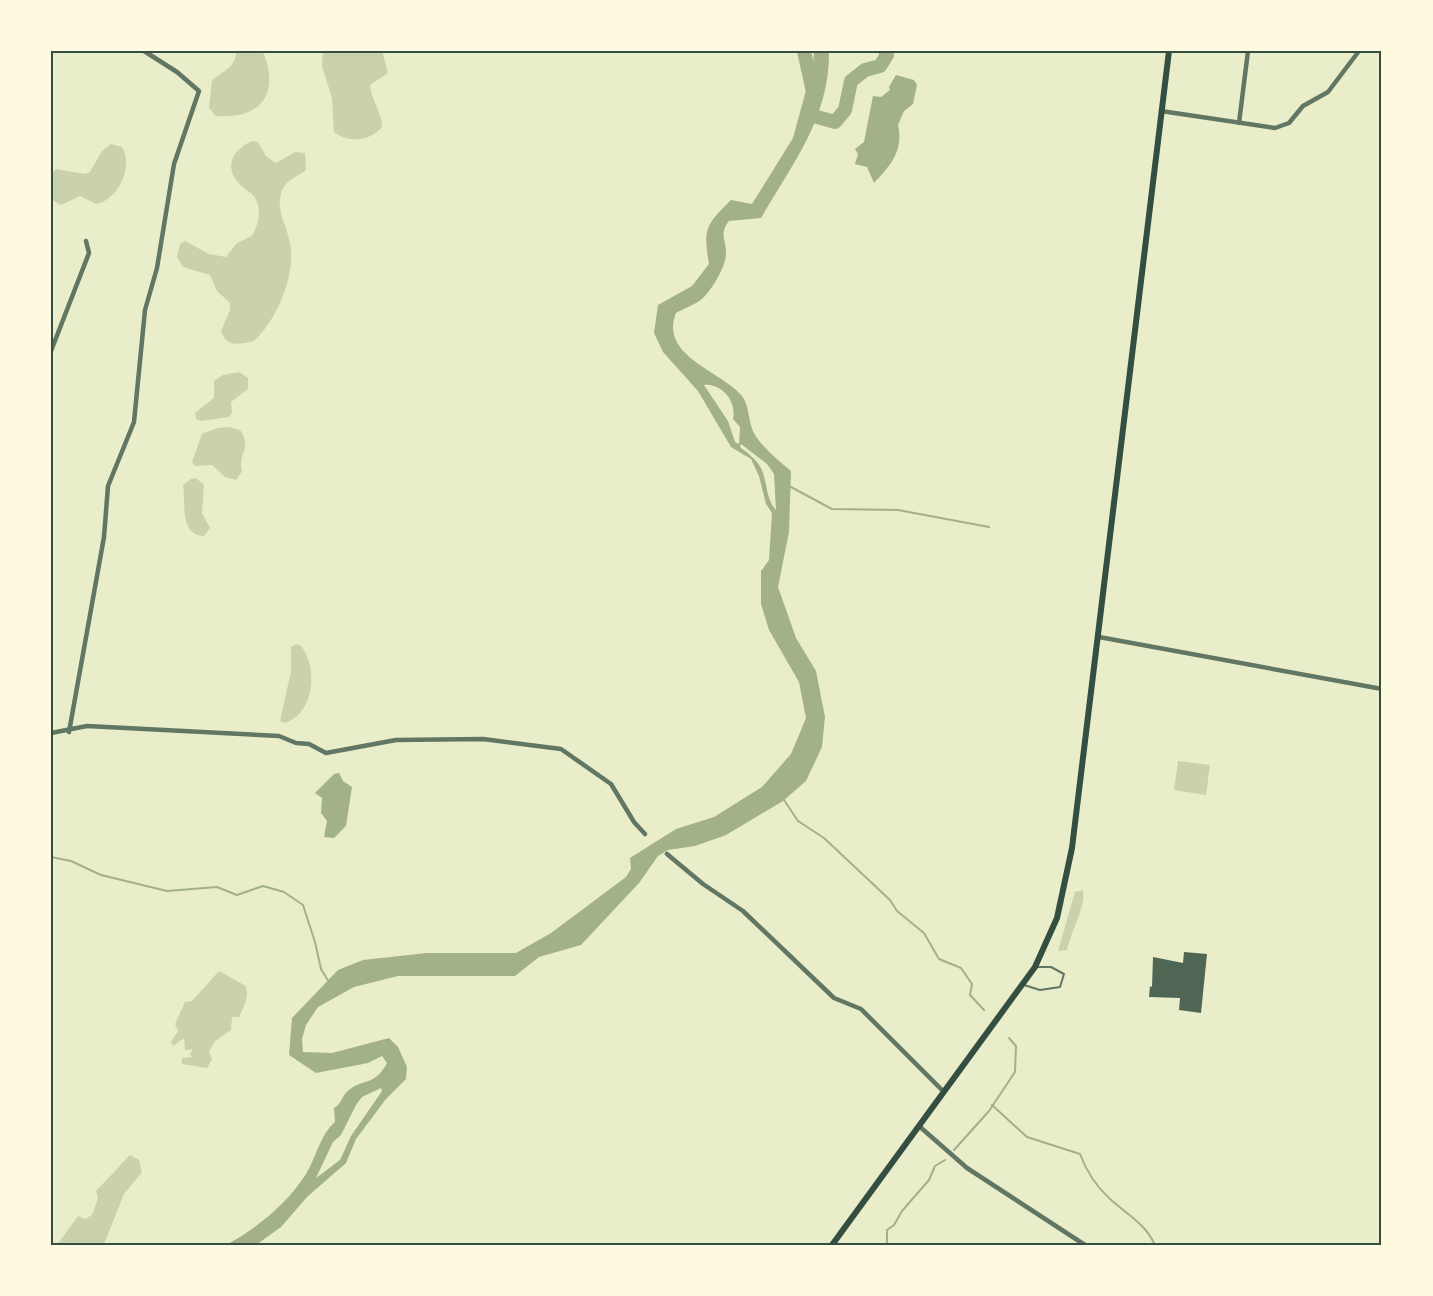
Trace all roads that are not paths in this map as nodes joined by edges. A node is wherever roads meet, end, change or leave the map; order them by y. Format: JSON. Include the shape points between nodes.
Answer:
{"nodes":[{"id":1,"x":144,"y":51,"type":"edge"},
{"id":2,"x":1169,"y":51,"type":"edge"},
{"id":3,"x":1248,"y":51,"type":"edge"},
{"id":4,"x":1359,"y":51,"type":"edge"},
{"id":5,"x":1161,"y":111,"type":"junction"},
{"id":6,"x":1239,"y":123,"type":"junction"},
{"id":7,"x":86,"y":241,"type":"dead end"},
{"id":8,"x":51,"y":351,"type":"edge"},
{"id":9,"x":1099,"y":637,"type":"junction"},
{"id":10,"x":1382,"y":689,"type":"edge"},
{"id":11,"x":69,"y":732,"type":"junction"},
{"id":12,"x":51,"y":733,"type":"edge"},
{"id":13,"x":645,"y":834,"type":"dead end"},
{"id":14,"x":667,"y":854,"type":"dead end"},
{"id":15,"x":1035,"y":967,"type":"junction"},
{"id":16,"x":1023,"y":985,"type":"junction"},
{"id":17,"x":943,"y":1092,"type":"junction"},
{"id":18,"x":920,"y":1126,"type":"junction"},
{"id":19,"x":832,"y":1245,"type":"edge"},
{"id":20,"x":1085,"y":1245,"type":"edge"}],
"edges":[{"from":1,"to":11,"type":"street","via":[[199,91],[174,164],[157,268],[145,310],[134,422],[108,486],[104,537]]},
{"from":2,"to":5,"type":"main road"},
{"from":3,"to":6,"type":"street"},
{"from":4,"to":6,"type":"street","via":[[1328,92],[1303,106],[1289,123],[1275,128]]},
{"from":5,"to":6,"type":"street"},
{"from":5,"to":9,"type":"main road"},
{"from":7,"to":8,"type":"street","via":[[89,253]]},
{"from":9,"to":10,"type":"street"},
{"from":9,"to":15,"type":"main road","via":[[1072,848],[1057,918]]},
{"from":11,"to":12,"type":"street"},
{"from":11,"to":13,"type":"street","via":[[87,726],[279,736],[326,753],[396,740],[483,739],[561,749],[611,784]]},
{"from":14,"to":17,"type":"street","via":[[743,911],[834,998],[861,1009]]},
{"from":15,"to":16,"type":"main road"},
{"from":15,"to":16,"type":"lane","via":[[1051,967],[1064,974],[1060,987],[1040,990]]},
{"from":16,"to":17,"type":"main road"},
{"from":17,"to":18,"type":"main road"},
{"from":18,"to":19,"type":"main road"},
{"from":18,"to":20,"type":"street","via":[[967,1168]]}]}
